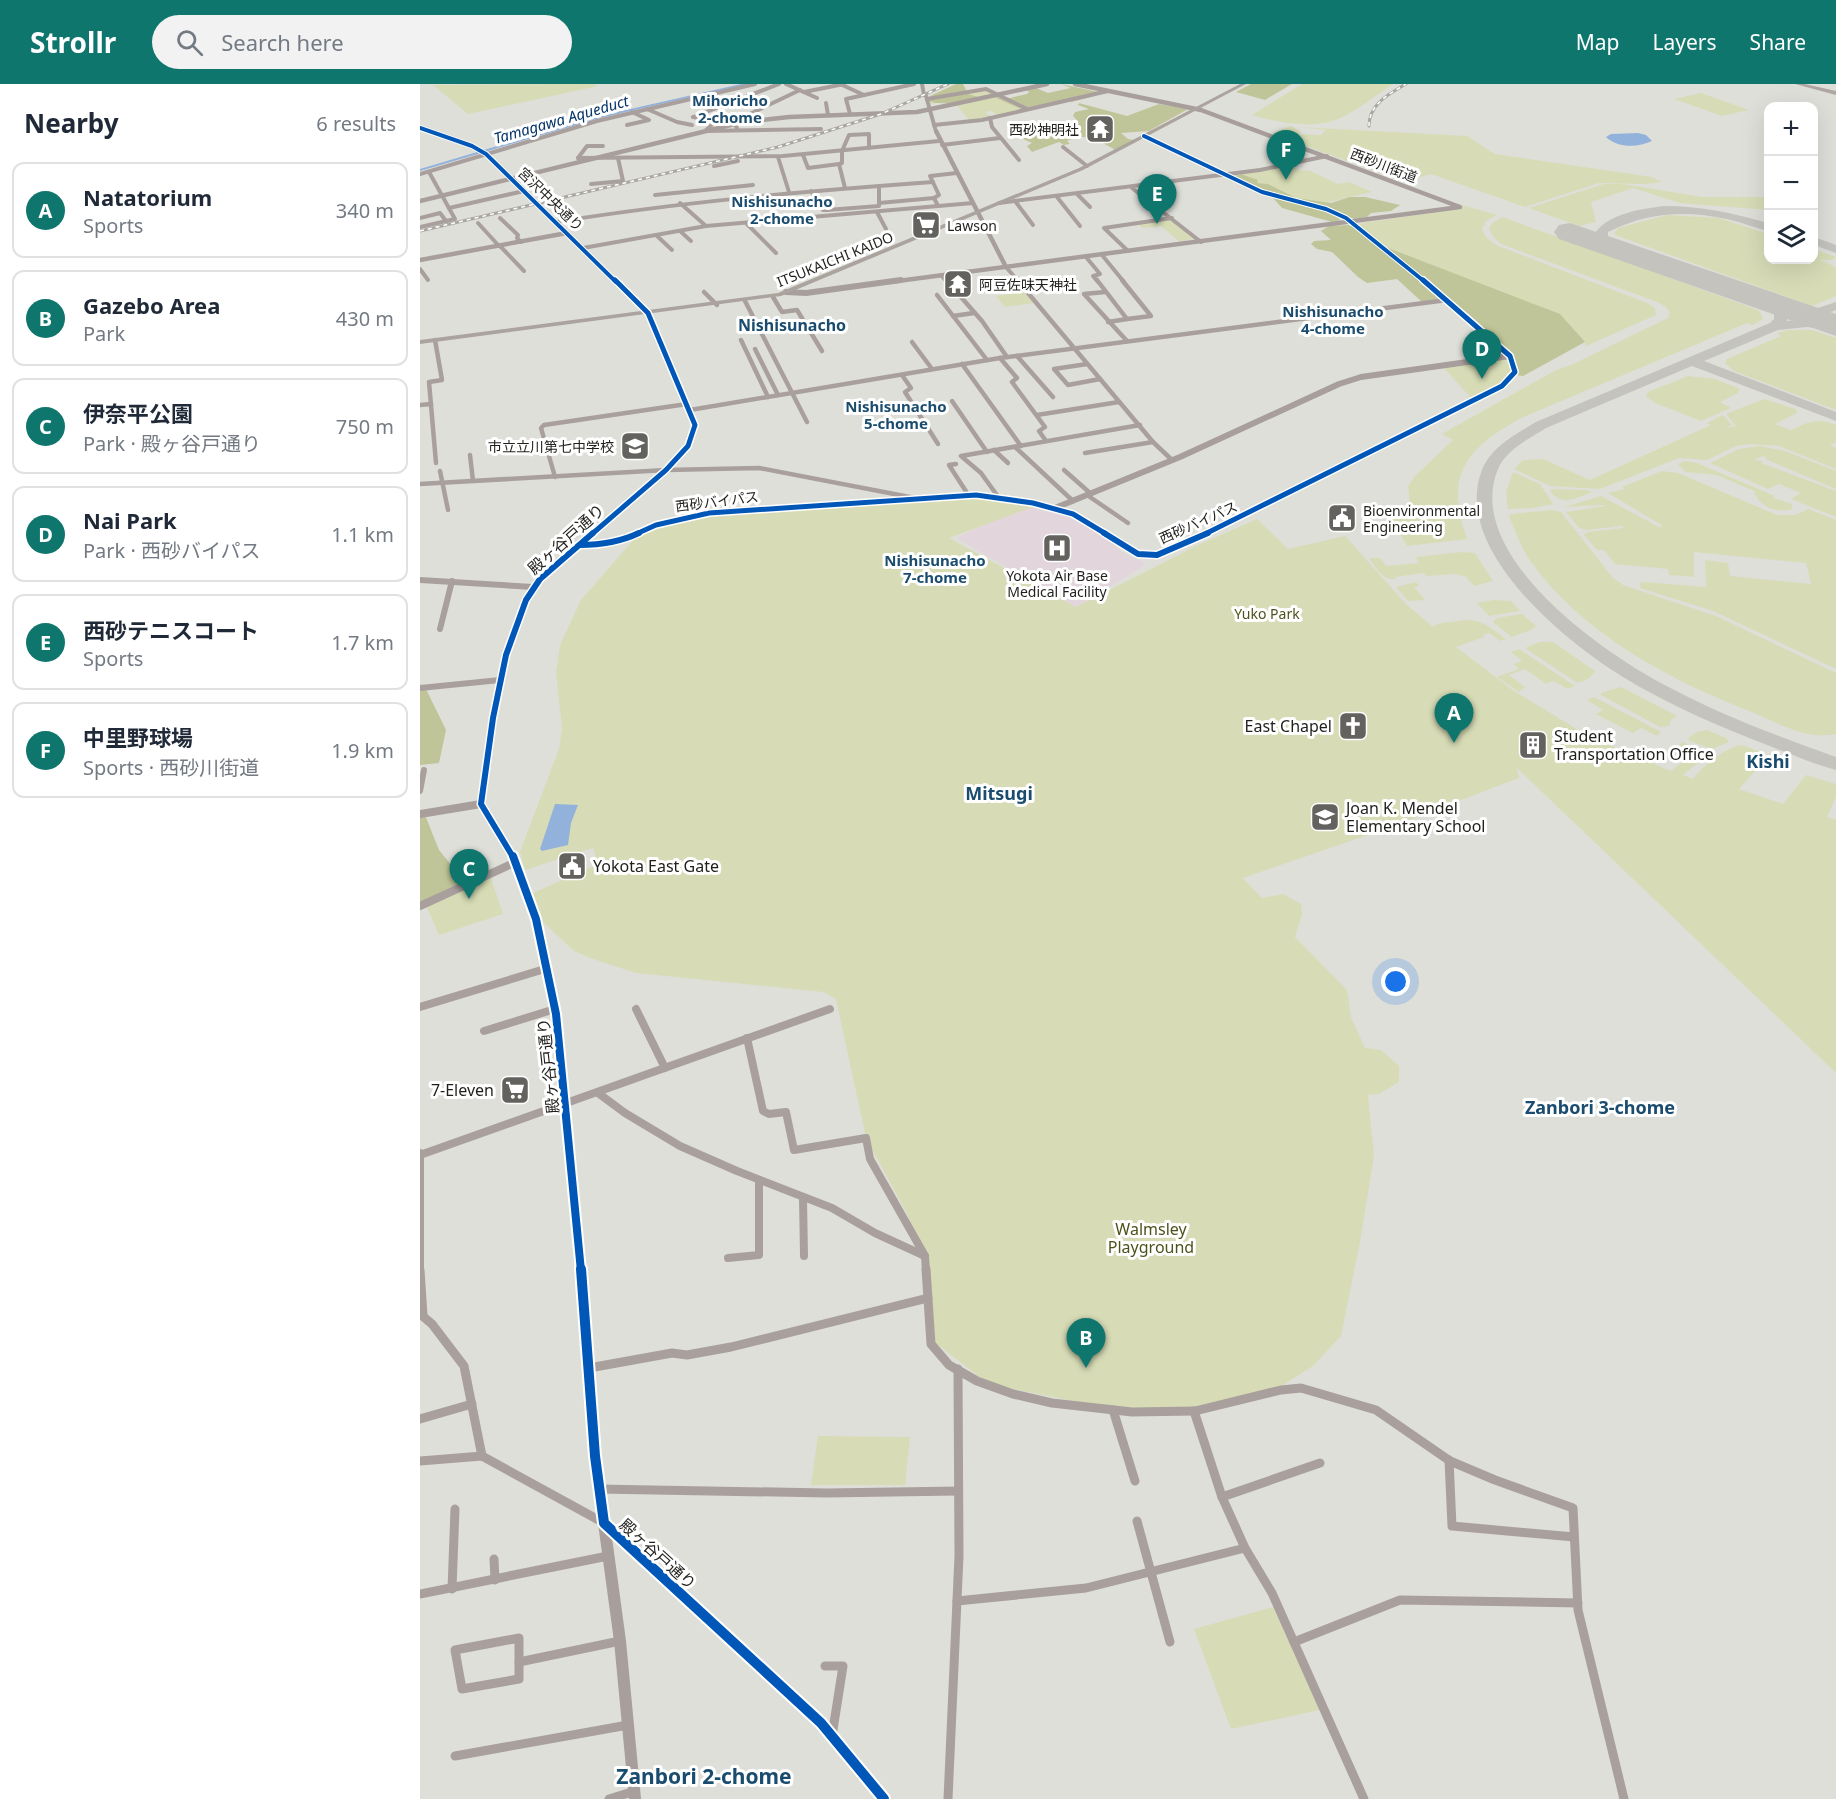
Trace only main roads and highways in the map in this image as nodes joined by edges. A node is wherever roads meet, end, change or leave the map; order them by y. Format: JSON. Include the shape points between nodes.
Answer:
{"nodes":[{"id":1,"x":1244,"y":84,"type":"edge"},
{"id":2,"x":1798,"y":84,"type":"edge"},
{"id":3,"x":1806,"y":84,"type":"edge"},
{"id":4,"x":1836,"y":92,"type":"edge"},
{"id":5,"x":420,"y":342,"type":"edge"}],
"edges":[{"from":1,"to":5,"type":"main road","name":"ITSUKAICHI KAIDO","via":[[1087,166],[773,297]]},
{"from":2,"to":4,"type":"highway"},
{"from":3,"to":4,"type":"highway"}]}
